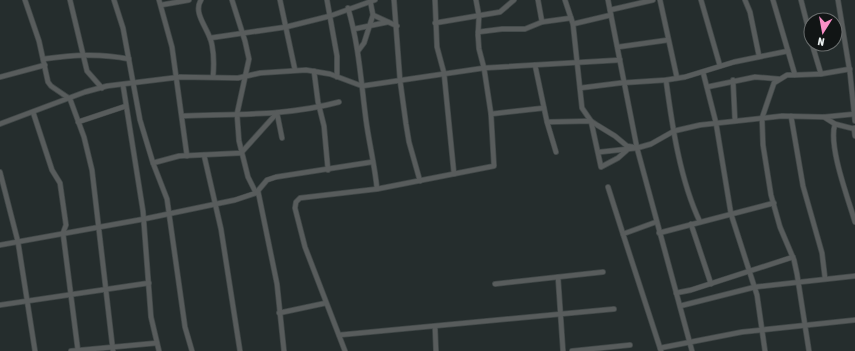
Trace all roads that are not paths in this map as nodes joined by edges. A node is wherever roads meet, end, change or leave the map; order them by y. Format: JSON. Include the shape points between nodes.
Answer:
{"nodes":[{"id":1,"x":25,"y":0,"type":"edge"},
{"id":2,"x":70,"y":0,"type":"edge"},
{"id":3,"x":114,"y":0,"type":"edge"},
{"id":4,"x":159,"y":0,"type":"edge"},
{"id":5,"x":189,"y":0,"type":"edge"},
{"id":6,"x":201,"y":0,"type":"edge"},
{"id":7,"x":232,"y":0,"type":"edge"},
{"id":8,"x":280,"y":0,"type":"edge"},
{"id":9,"x":328,"y":0,"type":"edge"},
{"id":10,"x":394,"y":0,"type":"edge"},
{"id":11,"x":435,"y":0,"type":"edge"},
{"id":12,"x":476,"y":0,"type":"edge"},
{"id":13,"x":514,"y":0,"type":"edge"},
{"id":14,"x":538,"y":0,"type":"edge"},
{"id":15,"x":565,"y":0,"type":"edge"},
{"id":16,"x":608,"y":0,"type":"edge"},
{"id":17,"x":651,"y":0,"type":"edge"},
{"id":18,"x":660,"y":0,"type":"edge"},
{"id":19,"x":701,"y":0,"type":"edge"},
{"id":20,"x":745,"y":0,"type":"edge"},
{"id":21,"x":773,"y":0,"type":"edge"},
{"id":22,"x":801,"y":0,"type":"edge"},
{"id":23,"x":838,"y":0,"type":"edge"},
{"id":24,"x":372,"y":1,"type":"edge"},
{"id":25,"x":508,"y":2,"type":"edge"},
{"id":26,"x":161,"y":6,"type":"junction"},
{"id":27,"x":348,"y":8,"type":"junction"},
{"id":28,"x":610,"y":12,"type":"junction"},
{"id":29,"x":804,"y":12,"type":"edge"},
{"id":30,"x":373,"y":15,"type":"junction"},
{"id":31,"x":330,"y":16,"type":"junction"},
{"id":32,"x":479,"y":16,"type":"junction"},
{"id":33,"x":570,"y":18,"type":"junction"},
{"id":34,"x":388,"y":22,"type":"junction"},
{"id":35,"x":542,"y":22,"type":"junction"},
{"id":36,"x":435,"y":23,"type":"junction"},
{"id":37,"x":370,"y":24,"type":"junction"},
{"id":38,"x":573,"y":24,"type":"junction"},
{"id":39,"x":397,"y":26,"type":"junction"},
{"id":40,"x":286,"y":27,"type":"junction"},
{"id":41,"x":354,"y":29,"type":"junction"},
{"id":42,"x":478,"y":32,"type":"junction"},
{"id":43,"x":243,"y":34,"type":"junction"},
{"id":44,"x":210,"y":38,"type":"junction"},
{"id":45,"x":668,"y":40,"type":"junction"},
{"id":46,"x":618,"y":48,"type":"junction"},
{"id":47,"x":358,"y":51,"type":"junction"},
{"id":48,"x":788,"y":51,"type":"junction"},
{"id":49,"x":814,"y":52,"type":"edge"},
{"id":50,"x":84,"y":54,"type":"junction"},
{"id":51,"x":759,"y":56,"type":"junction"},
{"id":52,"x":43,"y":59,"type":"junction"},
{"id":53,"x":128,"y":59,"type":"junction"},
{"id":54,"x":620,"y":60,"type":"junction"},
{"id":55,"x":855,"y":61,"type":"edge"},
{"id":56,"x":848,"y":62,"type":"junction"},
{"id":57,"x":578,"y":64,"type":"junction"},
{"id":58,"x":45,"y":65,"type":"junction"},
{"id":59,"x":535,"y":65,"type":"junction"},
{"id":60,"x":720,"y":66,"type":"junction"},
{"id":61,"x":484,"y":68,"type":"junction"},
{"id":62,"x":850,"y":69,"type":"junction"},
{"id":63,"x":295,"y":70,"type":"junction"},
{"id":64,"x":314,"y":71,"type":"junction"},
{"id":65,"x":703,"y":72,"type":"junction"},
{"id":66,"x":444,"y":73,"type":"junction"},
{"id":67,"x":795,"y":74,"type":"junction"},
{"id":68,"x":821,"y":74,"type":"junction"},
{"id":69,"x":244,"y":76,"type":"junction"},
{"id":70,"x":0,"y":77,"type":"edge"},
{"id":71,"x":176,"y":77,"type":"junction"},
{"id":72,"x":213,"y":77,"type":"junction"},
{"id":73,"x":337,"y":77,"type":"junction"},
{"id":74,"x":677,"y":78,"type":"junction"},
{"id":75,"x":779,"y":79,"type":"junction"},
{"id":76,"x":400,"y":80,"type":"junction"},
{"id":77,"x":666,"y":80,"type":"junction"},
{"id":78,"x":733,"y":80,"type":"junction"},
{"id":79,"x":133,"y":83,"type":"junction"},
{"id":80,"x":624,"y":83,"type":"junction"},
{"id":81,"x":123,"y":85,"type":"junction"},
{"id":82,"x":362,"y":86,"type":"junction"},
{"id":83,"x":707,"y":87,"type":"junction"},
{"id":84,"x":102,"y":88,"type":"junction"},
{"id":85,"x":580,"y":88,"type":"junction"},
{"id":86,"x":70,"y":99,"type":"junction"},
{"id":87,"x":339,"y":102,"type":"dead end"},
{"id":88,"x":126,"y":106,"type":"junction"},
{"id":89,"x":319,"y":107,"type":"junction"},
{"id":90,"x":544,"y":108,"type":"junction"},
{"id":91,"x":33,"y":112,"type":"junction"},
{"id":92,"x":277,"y":113,"type":"junction"},
{"id":93,"x":237,"y":114,"type":"junction"},
{"id":94,"x":491,"y":114,"type":"junction"},
{"id":95,"x":855,"y":114,"type":"edge"},
{"id":96,"x":182,"y":116,"type":"junction"},
{"id":97,"x":791,"y":116,"type":"junction"},
{"id":98,"x":824,"y":117,"type":"junction"},
{"id":99,"x":762,"y":118,"type":"junction"},
{"id":100,"x":591,"y":121,"type":"junction"},
{"id":101,"x":735,"y":121,"type":"junction"},
{"id":102,"x":78,"y":122,"type":"junction"},
{"id":103,"x":547,"y":122,"type":"junction"},
{"id":104,"x":855,"y":122,"type":"edge"},
{"id":105,"x":716,"y":123,"type":"junction"},
{"id":106,"x":0,"y":124,"type":"edge"},
{"id":107,"x":835,"y":124,"type":"junction"},
{"id":108,"x":854,"y":128,"type":"edge"},
{"id":109,"x":674,"y":131,"type":"junction"},
{"id":110,"x":855,"y":136,"type":"edge"},
{"id":111,"x":282,"y":138,"type":"dead end"},
{"id":112,"x":637,"y":148,"type":"junction"},
{"id":113,"x":627,"y":150,"type":"junction"},
{"id":114,"x":556,"y":152,"type":"dead end"},
{"id":115,"x":600,"y":152,"type":"junction"},
{"id":116,"x":241,"y":153,"type":"junction"},
{"id":117,"x":204,"y":155,"type":"junction"},
{"id":118,"x":187,"y":156,"type":"junction"},
{"id":119,"x":372,"y":162,"type":"junction"},
{"id":120,"x":153,"y":163,"type":"junction"},
{"id":121,"x":328,"y":170,"type":"junction"},
{"id":122,"x":0,"y":172,"type":"edge"},
{"id":123,"x":454,"y":174,"type":"junction"},
{"id":124,"x":420,"y":181,"type":"junction"},
{"id":125,"x":608,"y":187,"type":"dead end"},
{"id":126,"x":377,"y":189,"type":"junction"},
{"id":127,"x":257,"y":192,"type":"junction"},
{"id":128,"x":774,"y":203,"type":"junction"},
{"id":129,"x":214,"y":204,"type":"junction"},
{"id":130,"x":170,"y":213,"type":"junction"},
{"id":131,"x":731,"y":214,"type":"junction"},
{"id":132,"x":854,"y":214,"type":"edge"},
{"id":133,"x":144,"y":219,"type":"junction"},
{"id":134,"x":656,"y":222,"type":"junction"},
{"id":135,"x":700,"y":222,"type":"junction"},
{"id":136,"x":855,"y":222,"type":"edge"},
{"id":137,"x":691,"y":224,"type":"junction"},
{"id":138,"x":99,"y":228,"type":"junction"},
{"id":139,"x":63,"y":233,"type":"junction"},
{"id":140,"x":659,"y":233,"type":"junction"},
{"id":141,"x":623,"y":234,"type":"junction"},
{"id":142,"x":18,"y":242,"type":"junction"},
{"id":143,"x":0,"y":245,"type":"edge"},
{"id":144,"x":793,"y":257,"type":"junction"},
{"id":145,"x":750,"y":271,"type":"junction"},
{"id":146,"x":603,"y":272,"type":"dead end"},
{"id":147,"x":855,"y":276,"type":"edge"},
{"id":148,"x":558,"y":277,"type":"junction"},
{"id":149,"x":825,"y":278,"type":"junction"},
{"id":150,"x":798,"y":282,"type":"junction"},
{"id":151,"x":149,"y":283,"type":"junction"},
{"id":152,"x":494,"y":284,"type":"dead end"},
{"id":153,"x":710,"y":284,"type":"junction"},
{"id":154,"x":755,"y":287,"type":"junction"},
{"id":155,"x":106,"y":289,"type":"junction"},
{"id":156,"x":676,"y":293,"type":"junction"},
{"id":157,"x":72,"y":295,"type":"junction"},
{"id":158,"x":27,"y":301,"type":"junction"},
{"id":159,"x":326,"y":304,"type":"junction"},
{"id":160,"x":0,"y":305,"type":"edge"},
{"id":161,"x":680,"y":306,"type":"junction"},
{"id":162,"x":614,"y":308,"type":"dead end"},
{"id":163,"x":279,"y":313,"type":"junction"},
{"id":164,"x":560,"y":314,"type":"junction"},
{"id":165,"x":855,"y":320,"type":"edge"},
{"id":166,"x":805,"y":326,"type":"junction"},
{"id":167,"x":435,"y":327,"type":"junction"},
{"id":168,"x":762,"y":329,"type":"junction"},
{"id":169,"x":339,"y":335,"type":"junction"},
{"id":170,"x":689,"y":342,"type":"junction"},
{"id":171,"x":157,"y":343,"type":"junction"},
{"id":172,"x":630,"y":345,"type":"dead end"},
{"id":173,"x":660,"y":349,"type":"edge"},
{"id":174,"x":78,"y":350,"type":"edge"},
{"id":175,"x":113,"y":350,"type":"edge"},
{"id":176,"x":35,"y":351,"type":"edge"},
{"id":177,"x":71,"y":351,"type":"edge"},
{"id":178,"x":158,"y":351,"type":"edge"},
{"id":179,"x":192,"y":351,"type":"edge"},
{"id":180,"x":240,"y":351,"type":"edge"},
{"id":181,"x":284,"y":351,"type":"edge"},
{"id":182,"x":345,"y":351,"type":"edge"},
{"id":183,"x":436,"y":351,"type":"edge"},
{"id":184,"x":563,"y":351,"type":"edge"},
{"id":185,"x":572,"y":351,"type":"edge"},
{"id":186,"x":692,"y":351,"type":"edge"},
{"id":187,"x":765,"y":351,"type":"edge"},
{"id":188,"x":809,"y":351,"type":"edge"}],
"edges":[{"from":1,"to":52,"type":"street"},
{"from":2,"to":50,"type":"street"},
{"from":3,"to":53,"type":"street","via":[[123,28]]},
{"from":4,"to":26,"type":"street"},
{"from":5,"to":26,"type":"street"},
{"from":6,"to":44,"type":"street","via":[[198,11]]},
{"from":7,"to":43,"type":"street"},
{"from":8,"to":40,"type":"street"},
{"from":9,"to":31,"type":"street"},
{"from":10,"to":39,"type":"street"},
{"from":11,"to":36,"type":"street"},
{"from":12,"to":32,"type":"street"},
{"from":13,"to":25,"type":"street"},
{"from":14,"to":35,"type":"street"},
{"from":15,"to":33,"type":"street"},
{"from":16,"to":28,"type":"street"},
{"from":17,"to":28,"type":"street"},
{"from":18,"to":45,"type":"street"},
{"from":19,"to":60,"type":"street"},
{"from":20,"to":51,"type":"street"},
{"from":21,"to":48,"type":"street"},
{"from":22,"to":29,"type":"street"},
{"from":23,"to":56,"type":"street"},
{"from":24,"to":27,"type":"street"},
{"from":24,"to":30,"type":"street"},
{"from":25,"to":32,"type":"street","via":[[503,11]]},
{"from":26,"to":71,"type":"street","via":[[172,47]]},
{"from":27,"to":31,"type":"street"},
{"from":27,"to":41,"type":"street"},
{"from":28,"to":38,"type":"street"},
{"from":28,"to":46,"type":"street"},
{"from":30,"to":34,"type":"street"},
{"from":30,"to":37,"type":"street"},
{"from":31,"to":40,"type":"street"},
{"from":31,"to":73,"type":"street","via":[[337,56]]},
{"from":32,"to":36,"type":"street"},
{"from":32,"to":42,"type":"street"},
{"from":33,"to":35,"type":"street"},
{"from":33,"to":38,"type":"street"},
{"from":34,"to":37,"type":"street"},
{"from":34,"to":39,"type":"street"},
{"from":35,"to":42,"type":"street","via":[[525,29]]},
{"from":36,"to":66,"type":"street","via":[[437,47]]},
{"from":37,"to":41,"type":"street"},
{"from":37,"to":47,"type":"street","via":[[364,43]]},
{"from":38,"to":57,"type":"street"},
{"from":39,"to":76,"type":"street"},
{"from":40,"to":43,"type":"street"},
{"from":40,"to":63,"type":"street"},
{"from":41,"to":47,"type":"street"},
{"from":42,"to":61,"type":"street"},
{"from":43,"to":44,"type":"street"},
{"from":43,"to":69,"type":"street","via":[[249,59]]},
{"from":44,"to":72,"type":"street","via":[[214,62]]},
{"from":45,"to":46,"type":"street"},
{"from":45,"to":74,"type":"street"},
{"from":46,"to":54,"type":"street"},
{"from":47,"to":82,"type":"street"},
{"from":48,"to":51,"type":"street"},
{"from":48,"to":67,"type":"street"},
{"from":49,"to":68,"type":"street"},
{"from":50,"to":52,"type":"street"},
{"from":50,"to":53,"type":"street"},
{"from":50,"to":84,"type":"street","via":[[87,72]]},
{"from":51,"to":60,"type":"street"},
{"from":52,"to":58,"type":"street"},
{"from":53,"to":79,"type":"street"},
{"from":54,"to":57,"type":"street"},
{"from":54,"to":80,"type":"street"},
{"from":55,"to":56,"type":"street"},
{"from":56,"to":62,"type":"street"},
{"from":57,"to":59,"type":"street"},
{"from":57,"to":85,"type":"street"},
{"from":58,"to":70,"type":"street"},
{"from":58,"to":86,"type":"street","via":[[48,82]]},
{"from":59,"to":61,"type":"street"},
{"from":59,"to":90,"type":"street"},
{"from":60,"to":65,"type":"street"},
{"from":61,"to":66,"type":"street"},
{"from":61,"to":94,"type":"street"},
{"from":62,"to":68,"type":"street"},
{"from":62,"to":95,"type":"street"},
{"from":63,"to":64,"type":"street"},
{"from":63,"to":69,"type":"street"},
{"from":64,"to":73,"type":"street"},
{"from":64,"to":89,"type":"street"},
{"from":65,"to":74,"type":"street"},
{"from":65,"to":83,"type":"street"},
{"from":66,"to":76,"type":"street"},
{"from":66,"to":123,"type":"street"},
{"from":67,"to":68,"type":"street"},
{"from":67,"to":75,"type":"street"},
{"from":69,"to":72,"type":"street"},
{"from":69,"to":93,"type":"street"},
{"from":71,"to":72,"type":"street"},
{"from":71,"to":79,"type":"street"},
{"from":71,"to":96,"type":"street"},
{"from":73,"to":82,"type":"street"},
{"from":74,"to":77,"type":"street"},
{"from":75,"to":78,"type":"street","via":[[755,77]]},
{"from":75,"to":99,"type":"street","via":[[774,83]]},
{"from":76,"to":82,"type":"street"},
{"from":76,"to":124,"type":"street","via":[[409,142]]},
{"from":77,"to":80,"type":"street"},
{"from":77,"to":109,"type":"street"},
{"from":78,"to":83,"type":"street"},
{"from":78,"to":101,"type":"street"},
{"from":79,"to":81,"type":"street"},
{"from":79,"to":120,"type":"street","via":[[140,120]]},
{"from":80,"to":85,"type":"street"},
{"from":80,"to":112,"type":"street"},
{"from":81,"to":84,"type":"street"},
{"from":81,"to":88,"type":"street"},
{"from":82,"to":119,"type":"street"},
{"from":83,"to":105,"type":"street"},
{"from":84,"to":86,"type":"street"},
{"from":85,"to":100,"type":"street","via":[[582,108]]},
{"from":86,"to":91,"type":"street"},
{"from":86,"to":102,"type":"street"},
{"from":87,"to":89,"type":"street"},
{"from":88,"to":102,"type":"street"},
{"from":88,"to":133,"type":"street"},
{"from":89,"to":92,"type":"street"},
{"from":89,"to":121,"type":"street","via":[[324,126]]},
{"from":90,"to":94,"type":"street"},
{"from":90,"to":103,"type":"street"},
{"from":91,"to":106,"type":"street"},
{"from":91,"to":139,"type":"street","via":[[52,170],[60,184],[66,225]]},
{"from":92,"to":93,"type":"street"},
{"from":92,"to":111,"type":"street"},
{"from":92,"to":116,"type":"street"},
{"from":93,"to":96,"type":"street"},
{"from":93,"to":116,"type":"street"},
{"from":94,"to":123,"type":"street","via":[[494,166]]},
{"from":95,"to":98,"type":"street"},
{"from":95,"to":104,"type":"street"},
{"from":96,"to":118,"type":"street"},
{"from":97,"to":98,"type":"street"},
{"from":97,"to":99,"type":"street"},
{"from":97,"to":149,"type":"street","via":[[800,173],[822,253]]},
{"from":98,"to":107,"type":"street"},
{"from":99,"to":101,"type":"street"},
{"from":99,"to":128,"type":"street","via":[[763,145]]},
{"from":100,"to":103,"type":"street"},
{"from":100,"to":112,"type":"street","via":[[627,146]]},
{"from":100,"to":115,"type":"street"},
{"from":101,"to":105,"type":"street"},
{"from":102,"to":138,"type":"street","via":[[92,170]]},
{"from":103,"to":114,"type":"street"},
{"from":105,"to":109,"type":"street"},
{"from":105,"to":131,"type":"street"},
{"from":107,"to":108,"type":"street"},
{"from":107,"to":132,"type":"street","via":[[837,155]]},
{"from":108,"to":110,"type":"street"},
{"from":109,"to":112,"type":"street","via":[[651,144]]},
{"from":109,"to":135,"type":"street","via":[[686,181]]},
{"from":112,"to":113,"type":"street"},
{"from":112,"to":134,"type":"street"},
{"from":113,"to":115,"type":"street"},
{"from":113,"to":115,"type":"street","via":[[602,167]]},
{"from":116,"to":117,"type":"street"},
{"from":116,"to":127,"type":"street","via":[[248,177]]},
{"from":117,"to":118,"type":"street"},
{"from":117,"to":129,"type":"street"},
{"from":118,"to":120,"type":"street"},
{"from":119,"to":121,"type":"street"},
{"from":119,"to":126,"type":"street"},
{"from":120,"to":130,"type":"street","via":[[162,183]]},
{"from":121,"to":127,"type":"street","via":[[276,177],[267,180]]},
{"from":122,"to":142,"type":"street"},
{"from":123,"to":124,"type":"street"},
{"from":124,"to":126,"type":"street"},
{"from":125,"to":141,"type":"street"},
{"from":126,"to":159,"type":"street","via":[[300,198],[296,202],[295,208],[305,247]]},
{"from":127,"to":129,"type":"street"},
{"from":127,"to":163,"type":"street","via":[[277,284]]},
{"from":128,"to":131,"type":"street"},
{"from":128,"to":144,"type":"street","via":[[780,227]]},
{"from":129,"to":130,"type":"street"},
{"from":129,"to":180,"type":"street","via":[[222,229]]},
{"from":130,"to":133,"type":"street"},
{"from":130,"to":179,"type":"street","via":[[186,327]]},
{"from":131,"to":135,"type":"street"},
{"from":131,"to":145,"type":"street"},
{"from":132,"to":136,"type":"street"},
{"from":133,"to":138,"type":"street"},
{"from":133,"to":151,"type":"street"},
{"from":134,"to":140,"type":"street"},
{"from":134,"to":141,"type":"street"},
{"from":135,"to":137,"type":"street"},
{"from":137,"to":140,"type":"street"},
{"from":137,"to":153,"type":"street"},
{"from":138,"to":139,"type":"street"},
{"from":138,"to":155,"type":"street"},
{"from":139,"to":142,"type":"street"},
{"from":139,"to":157,"type":"street"},
{"from":140,"to":156,"type":"street"},
{"from":141,"to":173,"type":"street"},
{"from":142,"to":143,"type":"street"},
{"from":142,"to":158,"type":"street"},
{"from":144,"to":145,"type":"street"},
{"from":144,"to":150,"type":"street"},
{"from":145,"to":153,"type":"street"},
{"from":145,"to":154,"type":"street"},
{"from":146,"to":148,"type":"street"},
{"from":147,"to":149,"type":"street"},
{"from":148,"to":152,"type":"street"},
{"from":148,"to":164,"type":"street"},
{"from":149,"to":150,"type":"street"},
{"from":150,"to":154,"type":"street"},
{"from":150,"to":166,"type":"street"},
{"from":151,"to":155,"type":"street"},
{"from":151,"to":171,"type":"street","via":[[151,317]]},
{"from":153,"to":156,"type":"street"},
{"from":154,"to":161,"type":"street"},
{"from":154,"to":168,"type":"street"},
{"from":155,"to":157,"type":"street"},
{"from":155,"to":175,"type":"street"},
{"from":156,"to":161,"type":"street"},
{"from":157,"to":158,"type":"street"},
{"from":157,"to":174,"type":"street"},
{"from":158,"to":160,"type":"street"},
{"from":158,"to":176,"type":"street"},
{"from":159,"to":163,"type":"street"},
{"from":159,"to":169,"type":"street"},
{"from":161,"to":170,"type":"street"},
{"from":162,"to":164,"type":"street"},
{"from":163,"to":181,"type":"street"},
{"from":164,"to":167,"type":"street"},
{"from":164,"to":184,"type":"street"},
{"from":165,"to":166,"type":"street"},
{"from":166,"to":168,"type":"street"},
{"from":166,"to":188,"type":"street"},
{"from":167,"to":169,"type":"street"},
{"from":167,"to":183,"type":"street"},
{"from":168,"to":170,"type":"street"},
{"from":168,"to":187,"type":"street"},
{"from":169,"to":182,"type":"street"},
{"from":170,"to":173,"type":"street"},
{"from":170,"to":186,"type":"street"},
{"from":171,"to":175,"type":"street"},
{"from":171,"to":178,"type":"street"},
{"from":172,"to":185,"type":"street"},
{"from":174,"to":175,"type":"street"},
{"from":174,"to":177,"type":"street"}]}
